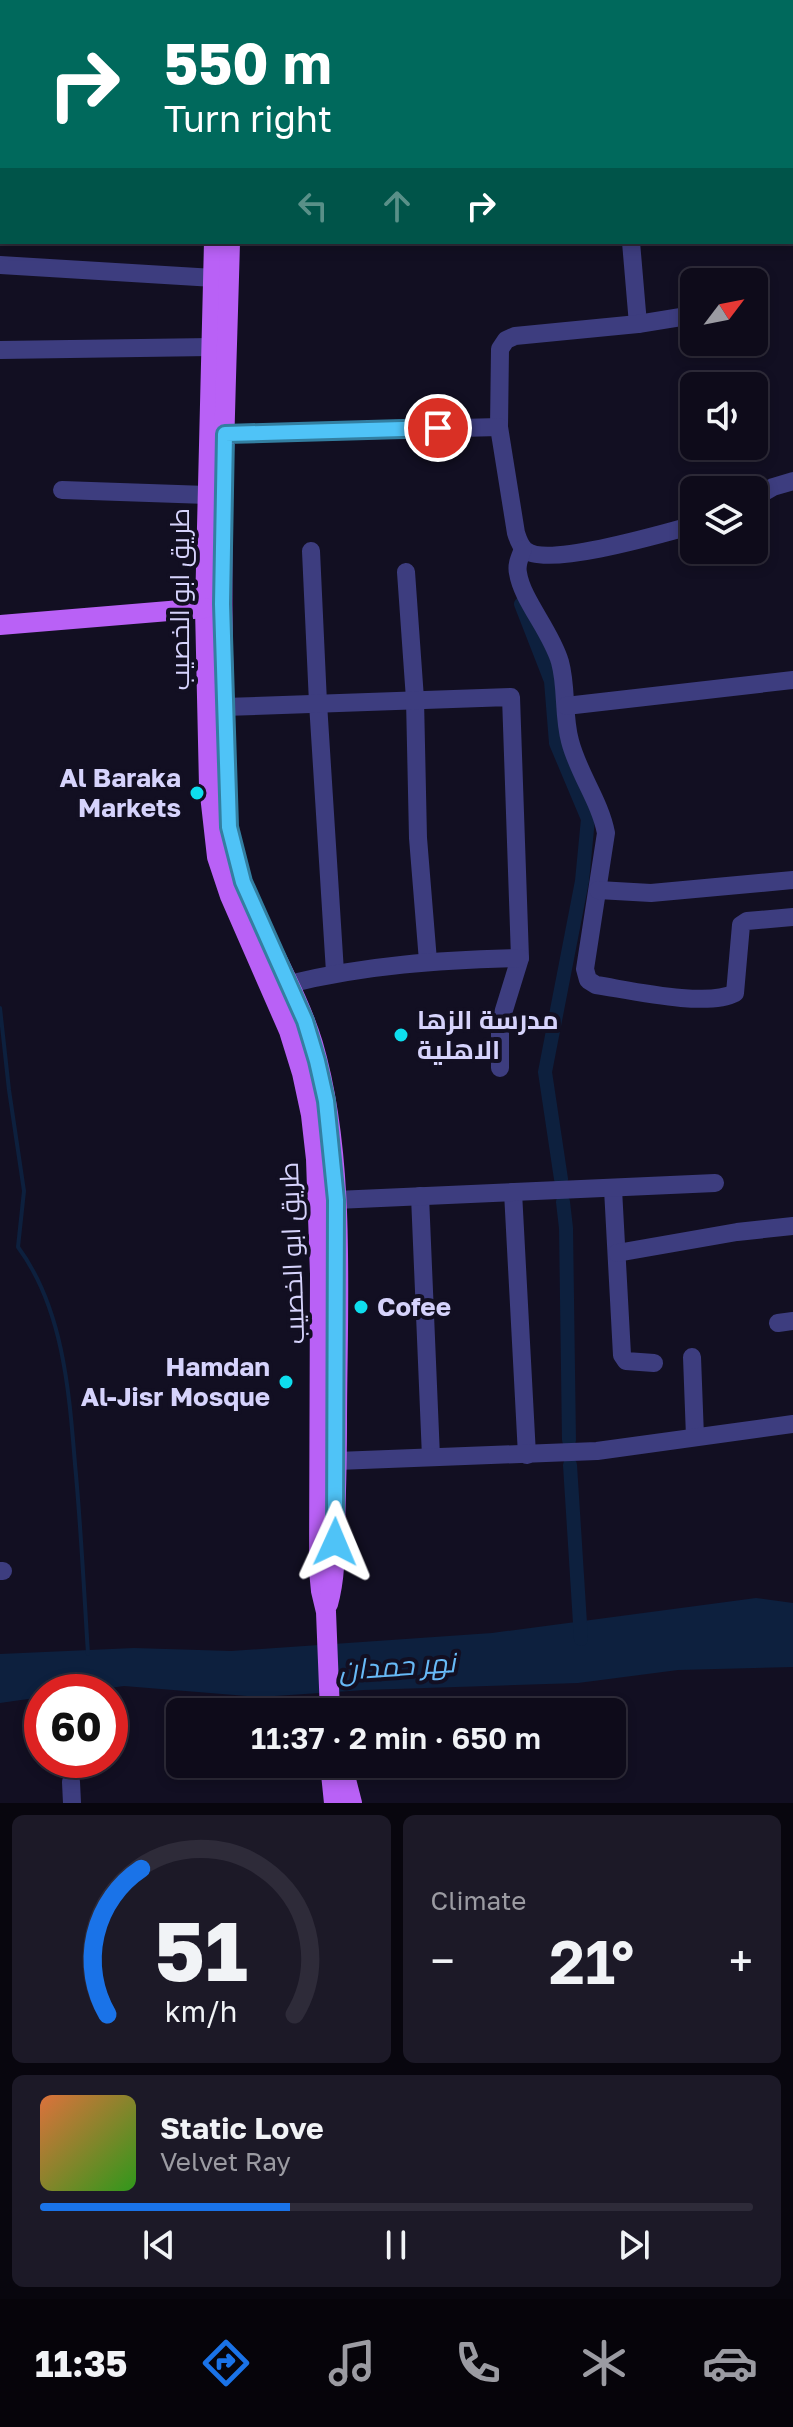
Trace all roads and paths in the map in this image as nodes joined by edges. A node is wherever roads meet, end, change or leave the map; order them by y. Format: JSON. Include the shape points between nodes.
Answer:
{"nodes":[{"id":1,"x":214,"y":244,"type":"edge"},
{"id":2,"x":230,"y":244,"type":"edge"},
{"id":3,"x":631,"y":244,"type":"edge"},
{"id":4,"x":0,"y":265,"type":"edge"},
{"id":5,"x":214,"y":278,"type":"junction"},
{"id":6,"x":680,"y":317,"type":"edge"},
{"id":7,"x":638,"y":324,"type":"junction"},
{"id":8,"x":211,"y":347,"type":"junction"},
{"id":9,"x":0,"y":350,"type":"edge"},
{"id":10,"x":499,"y":427,"type":"junction"},
{"id":11,"x":225,"y":434,"type":"junction"},
{"id":12,"x":793,"y":481,"type":"edge"},
{"id":13,"x":62,"y":490,"type":"dead end"},
{"id":14,"x":768,"y":490,"type":"edge"},
{"id":15,"x":207,"y":495,"type":"junction"},
{"id":16,"x":680,"y":528,"type":"edge"},
{"id":17,"x":523,"y":549,"type":"junction"},
{"id":18,"x":311,"y":551,"type":"dead end"},
{"id":19,"x":406,"y":572,"type":"dead end"},
{"id":20,"x":205,"y":608,"type":"junction"},
{"id":21,"x":0,"y":625,"type":"edge"},
{"id":22,"x":793,"y":680,"type":"edge"},
{"id":23,"x":415,"y":699,"type":"junction"},
{"id":24,"x":318,"y":703,"type":"junction"},
{"id":25,"x":566,"y":706,"type":"junction"},
{"id":26,"x":224,"y":707,"type":"junction"},
{"id":27,"x":793,"y":880,"type":"edge"},
{"id":28,"x":598,"y":890,"type":"junction"},
{"id":29,"x":793,"y":917,"type":"edge"},
{"id":30,"x":520,"y":958,"type":"junction"},
{"id":31,"x":428,"y":961,"type":"junction"},
{"id":32,"x":335,"y":972,"type":"junction"},
{"id":33,"x":289,"y":984,"type":"junction"},
{"id":34,"x":500,"y":1068,"type":"dead end"},
{"id":35,"x":715,"y":1183,"type":"dead end"},
{"id":36,"x":613,"y":1189,"type":"junction"},
{"id":37,"x":513,"y":1192,"type":"junction"},
{"id":38,"x":420,"y":1196,"type":"junction"},
{"id":39,"x":336,"y":1200,"type":"junction"},
{"id":40,"x":793,"y":1226,"type":"edge"},
{"id":41,"x":617,"y":1253,"type":"junction"},
{"id":42,"x":328,"y":1274,"type":"junction"},
{"id":43,"x":692,"y":1357,"type":"dead end"},
{"id":44,"x":654,"y":1363,"type":"dead end"},
{"id":45,"x":793,"y":1424,"type":"edge"},
{"id":46,"x":695,"y":1437,"type":"junction"},
{"id":47,"x":527,"y":1455,"type":"junction"},
{"id":48,"x":431,"y":1457,"type":"junction"},
{"id":49,"x":337,"y":1461,"type":"junction"},
{"id":50,"x":326,"y":1612,"type":"junction"},
{"id":51,"x":329,"y":1698,"type":"edge"},
{"id":52,"x":331,"y":1778,"type":"edge"},
{"id":53,"x":346,"y":1778,"type":"edge"},
{"id":54,"x":71,"y":1782,"type":"dead end"},
{"id":55,"x":72,"y":1803,"type":"edge"},
{"id":56,"x":334,"y":1803,"type":"edge"},
{"id":57,"x":352,"y":1803,"type":"edge"}],
"edges":[{"from":1,"to":5,"type":"main road","name":"طريق ابو الخصيب"},
{"from":2,"to":11,"type":"main road","name":"طريق ابو الخصيب"},
{"from":3,"to":7,"type":"street"},
{"from":4,"to":5,"type":"street"},
{"from":5,"to":8,"type":"main road","name":"طريق ابو الخصيب"},
{"from":6,"to":7,"type":"street"},
{"from":7,"to":10,"type":"street","via":[[506,340],[500,349]]},
{"from":8,"to":9,"type":"street"},
{"from":8,"to":15,"type":"main road","name":"طريق ابو الخصيب"},
{"from":10,"to":11,"type":"street"},
{"from":10,"to":17,"type":"street"},
{"from":11,"to":26,"type":"main road","name":"طريق ابو الخصيب"},
{"from":12,"to":14,"type":"street"},
{"from":13,"to":15,"type":"street"},
{"from":15,"to":20,"type":"main road","name":"طريق ابو الخصيب"},
{"from":16,"to":17,"type":"street","via":[[585,552],[537,554]]},
{"from":17,"to":25,"type":"street","via":[[521,584],[551,636]]},
{"from":18,"to":24,"type":"street"},
{"from":19,"to":23,"type":"street"},
{"from":20,"to":21,"type":"main road"},
{"from":20,"to":42,"type":"main road","name":"طريق ابو الخصيب","via":[[209,786],[217,857],[302,1073]]},
{"from":22,"to":25,"type":"street"},
{"from":23,"to":24,"type":"street"},
{"from":23,"to":30,"type":"street","via":[[511,697]]},
{"from":23,"to":31,"type":"street"},
{"from":24,"to":26,"type":"street"},
{"from":24,"to":32,"type":"street"},
{"from":25,"to":28,"type":"street","via":[[570,740],[604,820]]},
{"from":26,"to":33,"type":"main road","name":"طريق ابو الخصيب","via":[[232,846]]},
{"from":27,"to":28,"type":"street","via":[[651,893]]},
{"from":28,"to":29,"type":"street","via":[[585,969],[588,980],[683,998],[735,993],[741,925]]},
{"from":30,"to":31,"type":"street"},
{"from":30,"to":34,"type":"street","via":[[500,1023]]},
{"from":31,"to":32,"type":"street"},
{"from":32,"to":33,"type":"street"},
{"from":33,"to":39,"type":"main road","name":"طريق ابو الخصيب","via":[[322,1081]]},
{"from":35,"to":36,"type":"street"},
{"from":36,"to":37,"type":"street"},
{"from":36,"to":41,"type":"street"},
{"from":37,"to":38,"type":"street"},
{"from":37,"to":47,"type":"street"},
{"from":38,"to":39,"type":"street"},
{"from":38,"to":48,"type":"street"},
{"from":39,"to":42,"type":"main road","name":"طريق ابو الخصيب"},
{"from":40,"to":41,"type":"street"},
{"from":41,"to":44,"type":"street","via":[[622,1355],[626,1361]]},
{"from":42,"to":49,"type":"main road","name":"طريق ابو الخصيب"},
{"from":42,"to":50,"type":"main road","name":"طريق ابو الخصيب","via":[[319,1570]]},
{"from":43,"to":46,"type":"street"},
{"from":45,"to":46,"type":"street"},
{"from":46,"to":47,"type":"street"},
{"from":47,"to":48,"type":"street"},
{"from":48,"to":49,"type":"street"},
{"from":49,"to":50,"type":"main road","name":"طريق ابو الخصيب","via":[[335,1569]]},
{"from":50,"to":51,"type":"main road"},
{"from":52,"to":56,"type":"main road"},
{"from":53,"to":57,"type":"main road"},
{"from":54,"to":55,"type":"street"}]}
